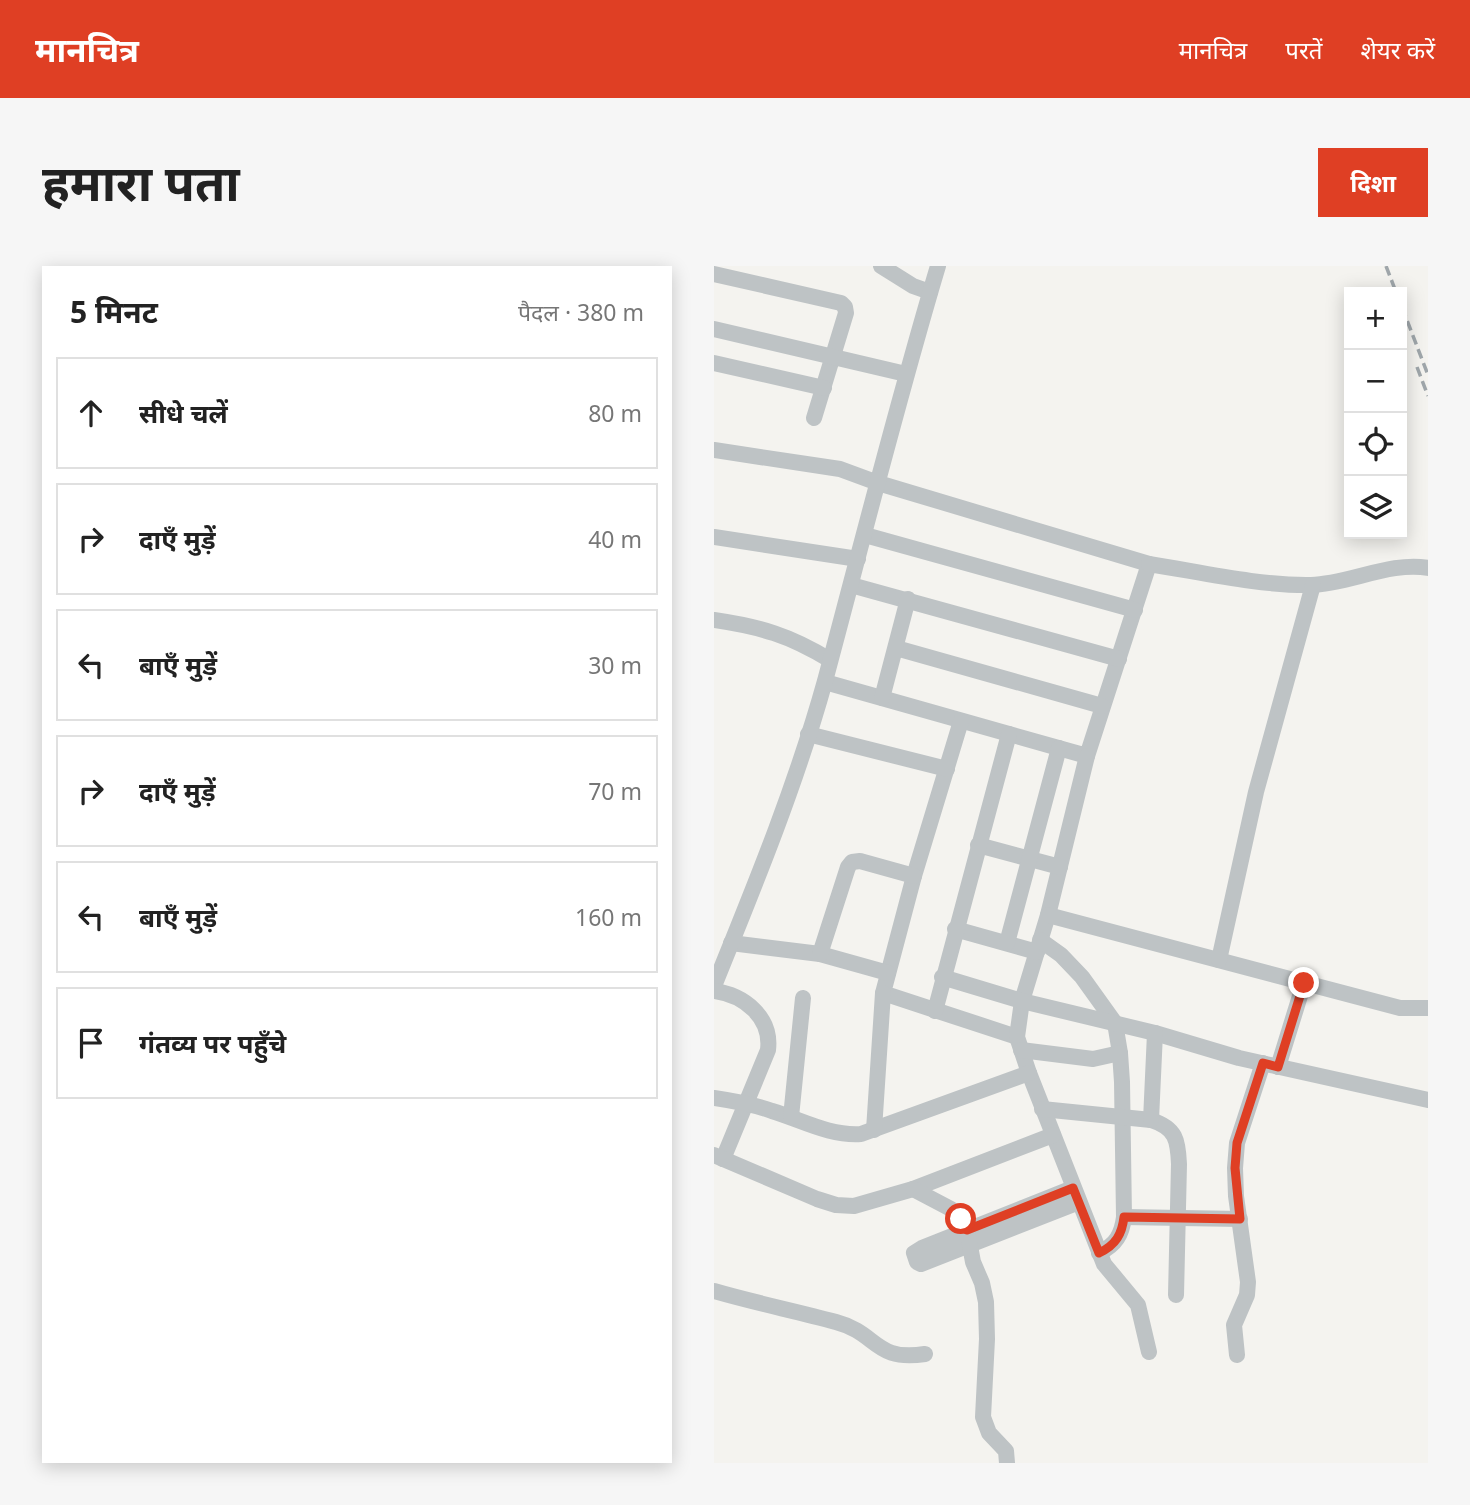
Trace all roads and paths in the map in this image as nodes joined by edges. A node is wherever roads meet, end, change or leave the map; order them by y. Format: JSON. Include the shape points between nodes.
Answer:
{"nodes":[{"id":1,"x":881,"y":266,"type":"edge"},
{"id":2,"x":938,"y":266,"type":"edge"},
{"id":3,"x":714,"y":274,"type":"edge"},
{"id":4,"x":930,"y":292,"type":"junction"},
{"id":5,"x":714,"y":329,"type":"edge"},
{"id":6,"x":833,"y":356,"type":"junction"},
{"id":7,"x":714,"y":363,"type":"edge"},
{"id":8,"x":906,"y":374,"type":"junction"},
{"id":9,"x":824,"y":388,"type":"junction"},
{"id":10,"x":814,"y":418,"type":"dead end"},
{"id":11,"x":714,"y":450,"type":"edge"},
{"id":12,"x":878,"y":483,"type":"junction"},
{"id":13,"x":865,"y":535,"type":"junction"},
{"id":14,"x":714,"y":537,"type":"edge"},
{"id":15,"x":858,"y":559,"type":"junction"},
{"id":16,"x":1149,"y":564,"type":"junction"},
{"id":17,"x":1428,"y":568,"type":"edge"},
{"id":18,"x":851,"y":585,"type":"junction"},
{"id":19,"x":1313,"y":585,"type":"junction"},
{"id":20,"x":908,"y":599,"type":"junction"},
{"id":21,"x":1135,"y":610,"type":"junction"},
{"id":22,"x":714,"y":620,"type":"edge"},
{"id":23,"x":896,"y":648,"type":"junction"},
{"id":24,"x":1119,"y":659,"type":"junction"},
{"id":25,"x":830,"y":660,"type":"junction"},
{"id":26,"x":825,"y":682,"type":"junction"},
{"id":27,"x":882,"y":698,"type":"junction"},
{"id":28,"x":1102,"y":706,"type":"junction"},
{"id":29,"x":961,"y":720,"type":"junction"},
{"id":30,"x":808,"y":734,"type":"junction"},
{"id":31,"x":1009,"y":734,"type":"junction"},
{"id":32,"x":1059,"y":748,"type":"junction"},
{"id":33,"x":1087,"y":756,"type":"junction"},
{"id":34,"x":947,"y":769,"type":"junction"},
{"id":35,"x":978,"y":845,"type":"junction"},
{"id":36,"x":1029,"y":858,"type":"junction"},
{"id":37,"x":1059,"y":867,"type":"junction"},
{"id":38,"x":914,"y":876,"type":"junction"},
{"id":39,"x":1048,"y":915,"type":"junction"},
{"id":40,"x":955,"y":929,"type":"junction"},
{"id":41,"x":731,"y":943,"type":"junction"},
{"id":42,"x":1007,"y":943,"type":"junction"},
{"id":43,"x":1038,"y":946,"type":"junction"},
{"id":44,"x":820,"y":954,"type":"junction"},
{"id":45,"x":1219,"y":960,"type":"junction"},
{"id":46,"x":888,"y":973,"type":"junction"},
{"id":47,"x":942,"y":977,"type":"junction"},
{"id":48,"x":1304,"y":983,"type":"junction"},
{"id":49,"x":714,"y":988,"type":"edge"},
{"id":50,"x":883,"y":993,"type":"junction"},
{"id":51,"x":803,"y":998,"type":"dead end"},
{"id":52,"x":1022,"y":1001,"type":"junction"},
{"id":53,"x":1428,"y":1008,"type":"edge"},
{"id":54,"x":935,"y":1011,"type":"junction"},
{"id":55,"x":1115,"y":1023,"type":"junction"},
{"id":56,"x":1155,"y":1033,"type":"junction"},
{"id":57,"x":1019,"y":1044,"type":"junction"},
{"id":58,"x":1120,"y":1053,"type":"junction"},
{"id":59,"x":1270,"y":1065,"type":"junction"},
{"id":60,"x":1029,"y":1073,"type":"junction"},
{"id":61,"x":714,"y":1098,"type":"edge"},
{"id":62,"x":1428,"y":1100,"type":"edge"},
{"id":63,"x":748,"y":1103,"type":"junction"},
{"id":64,"x":1042,"y":1109,"type":"junction"},
{"id":65,"x":1122,"y":1116,"type":"junction"},
{"id":66,"x":791,"y":1117,"type":"junction"},
{"id":67,"x":1151,"y":1120,"type":"junction"},
{"id":68,"x":874,"y":1130,"type":"junction"},
{"id":69,"x":1052,"y":1135,"type":"junction"},
{"id":70,"x":719,"y":1157,"type":"edge"},
{"id":71,"x":913,"y":1189,"type":"junction"},
{"id":72,"x":1076,"y":1195,"type":"junction"},
{"id":73,"x":1178,"y":1216,"type":"junction"},
{"id":74,"x":1124,"y":1217,"type":"junction"},
{"id":75,"x":1240,"y":1219,"type":"junction"},
{"id":76,"x":968,"y":1238,"type":"junction"},
{"id":77,"x":1099,"y":1253,"type":"junction"},
{"id":78,"x":714,"y":1291,"type":"edge"},
{"id":79,"x":1176,"y":1295,"type":"dead end"},
{"id":80,"x":1149,"y":1352,"type":"dead end"},
{"id":81,"x":925,"y":1354,"type":"dead end"},
{"id":82,"x":1237,"y":1355,"type":"dead end"},
{"id":83,"x":1007,"y":1463,"type":"edge"}],
"edges":[{"from":1,"to":4,"type":"street"},
{"from":2,"to":4,"type":"street"},
{"from":3,"to":6,"type":"street","via":[[841,303],[846,313]]},
{"from":4,"to":8,"type":"street"},
{"from":5,"to":6,"type":"street"},
{"from":6,"to":8,"type":"street"},
{"from":6,"to":9,"type":"street"},
{"from":7,"to":9,"type":"street"},
{"from":8,"to":12,"type":"street"},
{"from":9,"to":10,"type":"street"},
{"from":11,"to":12,"type":"street","via":[[840,469]]},
{"from":12,"to":13,"type":"street"},
{"from":12,"to":16,"type":"street"},
{"from":13,"to":15,"type":"street"},
{"from":13,"to":21,"type":"street"},
{"from":14,"to":15,"type":"street"},
{"from":15,"to":18,"type":"street"},
{"from":16,"to":19,"type":"street"},
{"from":16,"to":21,"type":"street"},
{"from":17,"to":19,"type":"street","via":[[1406,567]]},
{"from":18,"to":20,"type":"street"},
{"from":18,"to":25,"type":"street"},
{"from":19,"to":45,"type":"street","via":[[1256,792]]},
{"from":20,"to":23,"type":"street"},
{"from":20,"to":24,"type":"street"},
{"from":21,"to":24,"type":"street"},
{"from":22,"to":25,"type":"street","via":[[770,630]]},
{"from":23,"to":27,"type":"street"},
{"from":23,"to":28,"type":"street"},
{"from":24,"to":28,"type":"street"},
{"from":25,"to":26,"type":"street"},
{"from":26,"to":27,"type":"street"},
{"from":26,"to":30,"type":"street"},
{"from":27,"to":29,"type":"street"},
{"from":28,"to":33,"type":"street"},
{"from":29,"to":31,"type":"street"},
{"from":29,"to":34,"type":"street"},
{"from":30,"to":34,"type":"street"},
{"from":30,"to":41,"type":"street","via":[[785,807]]},
{"from":31,"to":32,"type":"street"},
{"from":31,"to":35,"type":"street"},
{"from":32,"to":33,"type":"street"},
{"from":32,"to":36,"type":"street"},
{"from":33,"to":37,"type":"street"},
{"from":34,"to":38,"type":"street"},
{"from":35,"to":36,"type":"street"},
{"from":35,"to":40,"type":"street"},
{"from":36,"to":37,"type":"street"},
{"from":36,"to":42,"type":"street"},
{"from":37,"to":39,"type":"street"},
{"from":38,"to":44,"type":"street","via":[[852,862]]},
{"from":38,"to":46,"type":"street"},
{"from":39,"to":43,"type":"street"},
{"from":39,"to":45,"type":"street"},
{"from":40,"to":42,"type":"street"},
{"from":40,"to":47,"type":"street"},
{"from":41,"to":44,"type":"street"},
{"from":41,"to":49,"type":"street"},
{"from":42,"to":43,"type":"street"},
{"from":43,"to":52,"type":"street"},
{"from":43,"to":55,"type":"street","via":[[1060,955]]},
{"from":44,"to":46,"type":"street"},
{"from":45,"to":48,"type":"street"},
{"from":46,"to":50,"type":"street"},
{"from":47,"to":52,"type":"street"},
{"from":47,"to":54,"type":"street"},
{"from":48,"to":53,"type":"street","via":[[1400,1008]]},
{"from":48,"to":59,"type":"street"},
{"from":49,"to":63,"type":"street","via":[[747,1002],[768,1031],[768,1050]]},
{"from":50,"to":54,"type":"street"},
{"from":50,"to":68,"type":"street"},
{"from":51,"to":66,"type":"street"},
{"from":52,"to":55,"type":"street"},
{"from":52,"to":57,"type":"street"},
{"from":54,"to":57,"type":"street"},
{"from":55,"to":56,"type":"street"},
{"from":55,"to":58,"type":"street"},
{"from":56,"to":59,"type":"street"},
{"from":56,"to":67,"type":"street"},
{"from":57,"to":58,"type":"street","via":[[1093,1059]]},
{"from":57,"to":60,"type":"street"},
{"from":58,"to":65,"type":"street"},
{"from":59,"to":62,"type":"street"},
{"from":59,"to":75,"type":"street","via":[[1237,1143]]},
{"from":60,"to":64,"type":"street"},
{"from":60,"to":68,"type":"street"},
{"from":61,"to":63,"type":"street"},
{"from":63,"to":66,"type":"street"},
{"from":63,"to":70,"type":"street"},
{"from":64,"to":65,"type":"street"},
{"from":64,"to":69,"type":"street"},
{"from":65,"to":67,"type":"street"},
{"from":65,"to":74,"type":"street"},
{"from":66,"to":68,"type":"street","via":[[846,1135]]},
{"from":67,"to":73,"type":"street","via":[[1172,1131],[1178,1145]]},
{"from":69,"to":71,"type":"street"},
{"from":69,"to":72,"type":"street"},
{"from":70,"to":71,"type":"street","via":[[836,1206],[854,1206]]},
{"from":71,"to":76,"type":"street","via":[[951,1209]]},
{"from":72,"to":76,"type":"street"},
{"from":72,"to":77,"type":"street"},
{"from":73,"to":74,"type":"street"},
{"from":73,"to":75,"type":"street"},
{"from":73,"to":79,"type":"street"},
{"from":74,"to":77,"type":"street","via":[[1116,1242]]},
{"from":75,"to":82,"type":"street","via":[[1248,1282],[1234,1325]]},
{"from":76,"to":83,"type":"street","via":[[986,1302],[983,1417],[989,1433],[1006,1451]]},
{"from":77,"to":80,"type":"street","via":[[1138,1304]]},
{"from":78,"to":81,"type":"street","via":[[838,1322],[897,1356]]}]}
